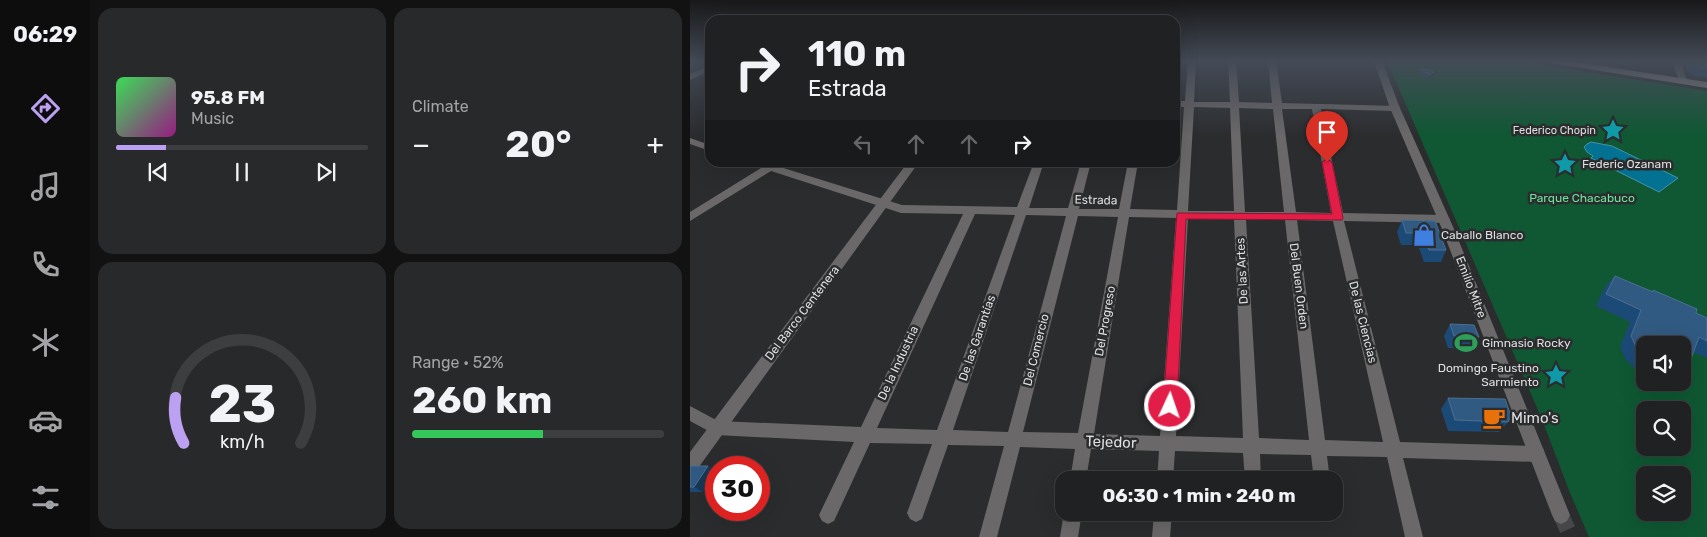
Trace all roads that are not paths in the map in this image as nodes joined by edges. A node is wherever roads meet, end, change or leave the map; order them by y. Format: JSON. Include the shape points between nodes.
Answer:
{"nodes":[{"id":1,"x":1190,"y":86,"type":"edge"},
{"id":2,"x":1234,"y":86,"type":"edge"},
{"id":3,"x":1275,"y":86,"type":"edge"},
{"id":4,"x":1387,"y":86,"type":"edge"},
{"id":5,"x":1180,"y":104,"type":"edge"},
{"id":6,"x":1189,"y":104,"type":"junction"},
{"id":7,"x":1235,"y":105,"type":"junction"},
{"id":8,"x":1278,"y":106,"type":"junction"},
{"id":9,"x":1316,"y":107,"type":"junction"},
{"id":10,"x":1395,"y":108,"type":"junction"},
{"id":11,"x":690,"y":141,"type":"edge"},
{"id":12,"x":705,"y":146,"type":"edge"},
{"id":13,"x":770,"y":167,"type":"edge"},
{"id":14,"x":778,"y":167,"type":"edge"},
{"id":15,"x":910,"y":167,"type":"edge"},
{"id":16,"x":1037,"y":167,"type":"edge"},
{"id":17,"x":1085,"y":167,"type":"edge"},
{"id":18,"x":1132,"y":167,"type":"edge"},
{"id":19,"x":883,"y":205,"type":"junction"},
{"id":20,"x":970,"y":212,"type":"junction"},
{"id":21,"x":1022,"y":212,"type":"junction"},
{"id":22,"x":1071,"y":213,"type":"junction"},
{"id":23,"x":1123,"y":214,"type":"junction"},
{"id":24,"x":1181,"y":215,"type":"junction"},
{"id":25,"x":1239,"y":216,"type":"junction"},
{"id":26,"x":690,"y":217,"type":"edge"},
{"id":27,"x":1290,"y":217,"type":"junction"},
{"id":28,"x":1338,"y":218,"type":"junction"},
{"id":29,"x":1444,"y":219,"type":"junction"},
{"id":30,"x":690,"y":413,"type":"edge"},
{"id":31,"x":716,"y":428,"type":"junction"},
{"id":32,"x":865,"y":435,"type":"junction"},
{"id":33,"x":942,"y":437,"type":"junction"},
{"id":34,"x":1014,"y":439,"type":"junction"},
{"id":35,"x":1084,"y":441,"type":"junction"},
{"id":36,"x":1167,"y":444,"type":"junction"},
{"id":37,"x":1252,"y":446,"type":"junction"},
{"id":38,"x":1319,"y":448,"type":"junction"},
{"id":39,"x":1394,"y":450,"type":"junction"},
{"id":40,"x":1537,"y":454,"type":"junction"},
{"id":41,"x":690,"y":465,"type":"edge"},
{"id":42,"x":1079,"y":471,"type":"edge"},
{"id":43,"x":1166,"y":471,"type":"edge"},
{"id":44,"x":1253,"y":471,"type":"edge"},
{"id":45,"x":1321,"y":471,"type":"edge"},
{"id":46,"x":916,"y":513,"type":"dead end"},
{"id":47,"x":1562,"y":514,"type":"tunnel mouth"},
{"id":48,"x":828,"y":515,"type":"dead end"},
{"id":49,"x":1072,"y":521,"type":"edge"},
{"id":50,"x":1162,"y":521,"type":"edge"},
{"id":51,"x":988,"y":537,"type":"edge"},
{"id":52,"x":1069,"y":537,"type":"edge"},
{"id":53,"x":1161,"y":537,"type":"edge"},
{"id":54,"x":1414,"y":537,"type":"edge"}],
"edges":[{"from":1,"to":6,"type":"street"},
{"from":2,"to":7,"type":"street","name":"De las Artes"},
{"from":3,"to":8,"type":"street","name":"Del Buen Orden"},
{"from":4,"to":10,"type":"street","name":"Emilio Mitre"},
{"from":5,"to":6,"type":"street"},
{"from":6,"to":7,"type":"street"},
{"from":6,"to":24,"type":"street"},
{"from":7,"to":8,"type":"street"},
{"from":7,"to":25,"type":"street","name":"De las Artes"},
{"from":8,"to":9,"type":"street"},
{"from":8,"to":27,"type":"street","name":"Del Buen Orden"},
{"from":9,"to":10,"type":"street"},
{"from":9,"to":28,"type":"street","name":"De las Ciencias"},
{"from":10,"to":29,"type":"street","name":"Emilio Mitre"},
{"from":11,"to":12,"type":"street"},
{"from":13,"to":26,"type":"street"},
{"from":14,"to":19,"type":"street","name":"Estrada"},
{"from":15,"to":19,"type":"street","name":"Del Barco Centenera"},
{"from":16,"to":21,"type":"street","name":"De las Garantías"},
{"from":17,"to":22,"type":"street","name":"Del Comercio"},
{"from":18,"to":23,"type":"street","name":"Del Progreso"},
{"from":19,"to":20,"type":"street","name":"Estrada","via":[[901,210]]},
{"from":19,"to":31,"type":"street","name":"Del Barco Centenera"},
{"from":20,"to":21,"type":"street","name":"Estrada"},
{"from":20,"to":32,"type":"street","name":"De la Industria"},
{"from":21,"to":22,"type":"street","name":"Estrada"},
{"from":21,"to":33,"type":"street","name":"De las Garantías"},
{"from":22,"to":23,"type":"street","name":"Estrada"},
{"from":22,"to":34,"type":"street","name":"Del Comercio"},
{"from":23,"to":24,"type":"street","name":"Estrada"},
{"from":23,"to":35,"type":"street","name":"Del Progreso"},
{"from":24,"to":25,"type":"street","name":"Estrada"},
{"from":24,"to":36,"type":"street"},
{"from":25,"to":27,"type":"street","name":"Estrada"},
{"from":25,"to":37,"type":"street","name":"De las Artes"},
{"from":27,"to":28,"type":"street","name":"Estrada"},
{"from":27,"to":38,"type":"street","name":"Del Buen Orden"},
{"from":28,"to":29,"type":"street","name":"Estrada"},
{"from":28,"to":39,"type":"street","name":"De las Ciencias"},
{"from":29,"to":40,"type":"street","name":"Emilio Mitre"},
{"from":30,"to":31,"type":"street","name":"Tejedor"},
{"from":31,"to":32,"type":"street","name":"Tejedor"},
{"from":31,"to":41,"type":"street","name":"Del Barco Centenera"},
{"from":32,"to":33,"type":"street","name":"Tejedor"},
{"from":32,"to":48,"type":"street","name":"De la Industria"},
{"from":33,"to":34,"type":"street","name":"Tejedor"},
{"from":33,"to":46,"type":"street","name":"De las Garantías"},
{"from":34,"to":35,"type":"street","name":"Tejedor"},
{"from":34,"to":51,"type":"street","name":"Del Comercio"},
{"from":35,"to":36,"type":"street","name":"Tejedor"},
{"from":35,"to":42,"type":"street","name":"Del Progreso"},
{"from":36,"to":37,"type":"street","name":"Tejedor"},
{"from":36,"to":43,"type":"street"},
{"from":37,"to":38,"type":"street","name":"Tejedor"},
{"from":37,"to":44,"type":"street","name":"De las Artes"},
{"from":38,"to":39,"type":"street","name":"Tejedor"},
{"from":38,"to":45,"type":"street","name":"Del Buen Orden"},
{"from":39,"to":40,"type":"street","name":"Tejedor"},
{"from":39,"to":54,"type":"street","name":"De las Ciencias"},
{"from":40,"to":47,"type":"street","name":"Emilio Mitre"},
{"from":49,"to":52,"type":"street"},
{"from":50,"to":53,"type":"street"}]}
